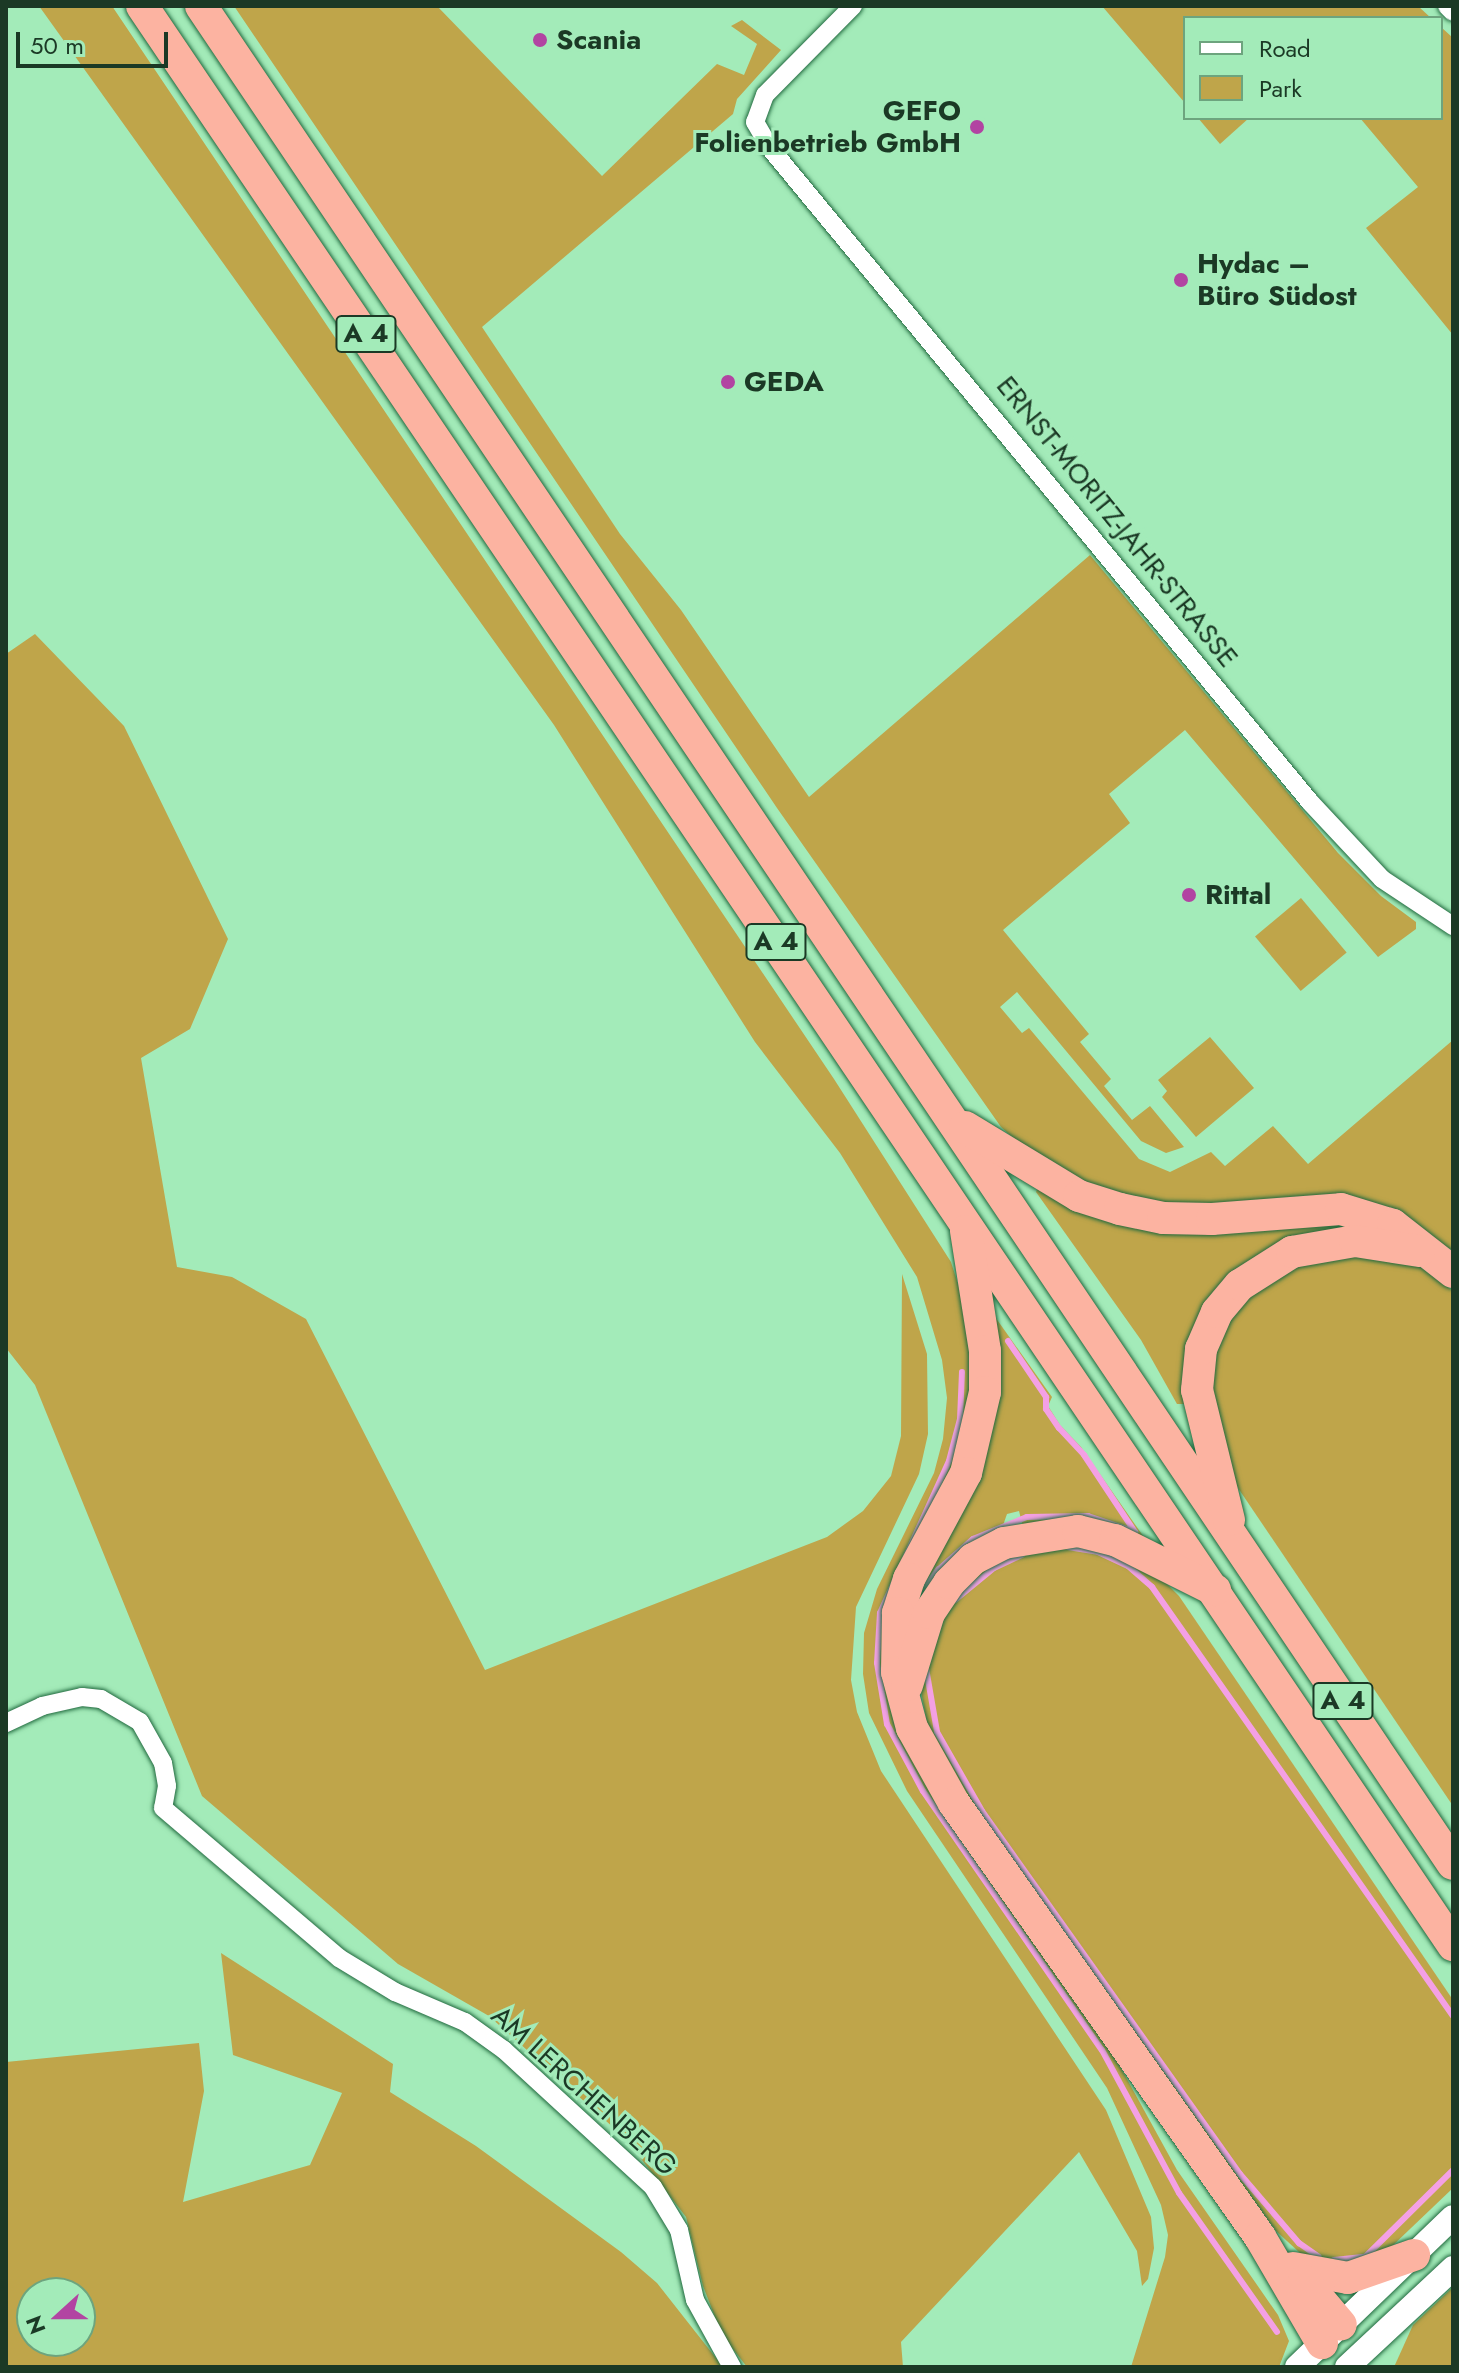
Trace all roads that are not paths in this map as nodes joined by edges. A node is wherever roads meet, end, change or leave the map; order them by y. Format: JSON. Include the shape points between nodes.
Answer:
{"nodes":[{"id":1,"x":142,"y":6,"type":"edge"},
{"id":2,"x":201,"y":6,"type":"edge"},
{"id":3,"x":853,"y":6,"type":"edge"},
{"id":4,"x":1447,"y":6,"type":"edge"},
{"id":5,"x":1453,"y":12,"type":"edge"},
{"id":6,"x":1453,"y":926,"type":"edge"},
{"id":7,"x":953,"y":1118,"type":"junction"},
{"id":8,"x":964,"y":1220,"type":"junction"},
{"id":9,"x":1440,"y":1263,"type":"edge"},
{"id":10,"x":1232,"y":1539,"type":"junction"},
{"id":11,"x":1218,"y":1592,"type":"junction"},
{"id":12,"x":904,"y":1696,"type":"junction"},
{"id":13,"x":6,"y":1723,"type":"edge"},
{"id":14,"x":1453,"y":1864,"type":"edge"},
{"id":15,"x":1453,"y":1945,"type":"edge"},
{"id":16,"x":1453,"y":2217,"type":"edge"},
{"id":17,"x":1260,"y":2237,"type":"junction"},
{"id":18,"x":1414,"y":2255,"type":"junction"},
{"id":19,"x":1293,"y":2268,"type":"junction"},
{"id":20,"x":1453,"y":2268,"type":"edge"},
{"id":21,"x":1334,"y":2345,"type":"edge"},
{"id":22,"x":1360,"y":2363,"type":"edge"},
{"id":23,"x":732,"y":2367,"type":"edge"},
{"id":24,"x":1297,"y":2367,"type":"edge"}],
"edges":[{"from":1,"to":8,"type":"highway","number":"A 4"},
{"from":2,"to":7,"type":"highway","number":"A 4"},
{"from":3,"to":6,"type":"street","name":"ERNST-MORITZ-JAHR-STRASSE","via":[[765,95],[756,112],[759,131],[1310,802],[1382,879]]},
{"from":4,"to":5,"type":"street"},
{"from":7,"to":9,"type":"highway","via":[[1079,1196],[1120,1209],[1212,1219],[1341,1209],[1393,1225]]},
{"from":7,"to":10,"type":"highway","number":"A 4"},
{"from":8,"to":11,"type":"highway","number":"A 4"},
{"from":8,"to":12,"type":"highway","via":[[985,1351],[985,1392],[966,1473],[909,1579],[898,1613],[895,1645]]},
{"from":9,"to":10,"type":"highway","via":[[1355,1241],[1292,1252],[1240,1285],[1217,1312],[1201,1349],[1197,1390]]},
{"from":10,"to":14,"type":"highway","number":"A 4"},
{"from":11,"to":12,"type":"highway","via":[[1115,1540],[1078,1531],[1004,1543],[973,1559],[936,1603],[915,1649]]},
{"from":11,"to":15,"type":"highway","number":"A 4"},
{"from":12,"to":17,"type":"highway","via":[[912,1728],[954,1803]]},
{"from":13,"to":23,"type":"street","name":"AM LERCHENBERG","via":[[42,1706],[82,1697],[101,1699],[140,1722],[163,1763],[163,1808],[339,1958],[494,2042],[653,2187],[679,2230],[695,2300]]},
{"from":16,"to":18,"type":"main road"},
{"from":17,"to":19,"type":"highway"},
{"from":17,"to":21,"type":"highway"},
{"from":18,"to":19,"type":"highway","via":[[1348,2278]]},
{"from":18,"to":21,"type":"main road"},
{"from":19,"to":21,"type":"highway"},
{"from":20,"to":22,"type":"main road"},
{"from":21,"to":22,"type":"main road"},
{"from":21,"to":24,"type":"main road"}]}
